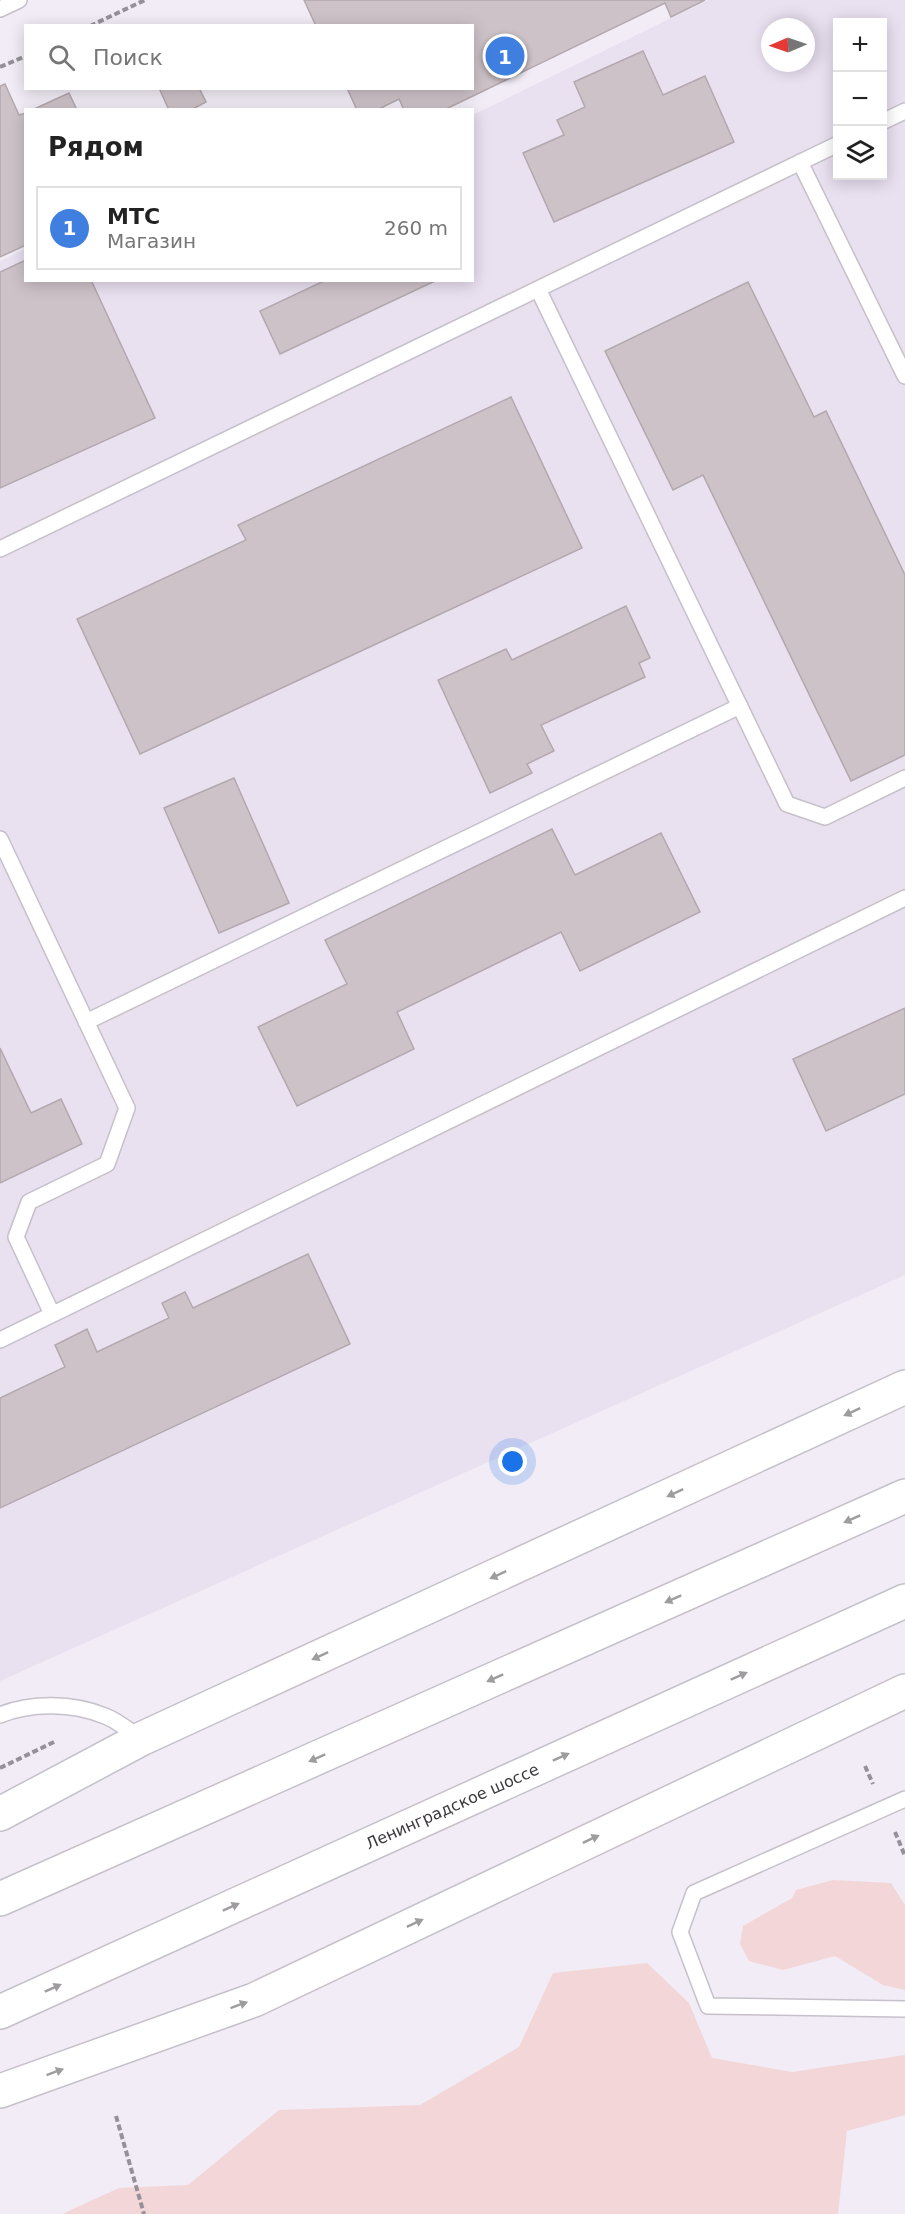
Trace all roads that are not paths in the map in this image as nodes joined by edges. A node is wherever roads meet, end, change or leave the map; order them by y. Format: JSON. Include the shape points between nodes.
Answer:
{"nodes":[{"id":1,"x":19,"y":0,"type":"edge"},
{"id":2,"x":0,"y":9,"type":"edge"},
{"id":3,"x":905,"y":111,"type":"edge"},
{"id":4,"x":887,"y":120,"type":"edge"},
{"id":5,"x":833,"y":146,"type":"edge"},
{"id":6,"x":800,"y":162,"type":"junction"},
{"id":7,"x":538,"y":289,"type":"junction"},
{"id":8,"x":905,"y":376,"type":"edge"},
{"id":9,"x":0,"y":549,"type":"edge"},
{"id":10,"x":740,"y":706,"type":"junction"},
{"id":11,"x":905,"y":778,"type":"edge"},
{"id":12,"x":0,"y":839,"type":"edge"},
{"id":13,"x":905,"y":898,"type":"edge"},
{"id":14,"x":87,"y":1022,"type":"junction"},
{"id":15,"x":52,"y":1314,"type":"junction"},
{"id":16,"x":0,"y":1340,"type":"edge"},
{"id":17,"x":905,"y":1387,"type":"edge"},
{"id":18,"x":905,"y":1496,"type":"edge"},
{"id":19,"x":905,"y":1601,"type":"edge"},
{"id":20,"x":905,"y":1691,"type":"edge"},
{"id":21,"x":0,"y":1715,"type":"edge"},
{"id":22,"x":141,"y":1739,"type":"junction"},
{"id":23,"x":905,"y":1799,"type":"edge"},
{"id":24,"x":0,"y":1814,"type":"edge"},
{"id":25,"x":0,"y":1899,"type":"edge"},
{"id":26,"x":905,"y":2008,"type":"edge"},
{"id":27,"x":0,"y":2012,"type":"edge"},
{"id":28,"x":0,"y":2091,"type":"edge"}],
"edges":[{"from":1,"to":2,"type":"lane"},
{"from":3,"to":4,"type":"lane"},
{"from":5,"to":6,"type":"lane"},
{"from":6,"to":7,"type":"lane"},
{"from":6,"to":8,"type":"lane"},
{"from":7,"to":9,"type":"lane"},
{"from":7,"to":10,"type":"lane"},
{"from":10,"to":11,"type":"lane","via":[[787,804],[825,817]]},
{"from":10,"to":14,"type":"lane"},
{"from":12,"to":14,"type":"lane"},
{"from":13,"to":15,"type":"lane"},
{"from":14,"to":15,"type":"lane","via":[[127,1108],[107,1164],[28,1202],[16,1237]]},
{"from":15,"to":16,"type":"lane"},
{"from":17,"to":22,"type":"main road","one_way":true},
{"from":18,"to":25,"type":"main road","one_way":true},
{"from":27,"to":19,"type":"main road","name":"Ленинградское шоссе","one_way":true},
{"from":28,"to":20,"type":"main road","one_way":true,"via":[[254,2000]]},
{"from":21,"to":22,"type":"lane","via":[[20,1707],[75,1706],[107,1716]]},
{"from":22,"to":24,"type":"main road"},
{"from":23,"to":26,"type":"lane","via":[[694,1893],[680,1932],[708,2006]]}]}
